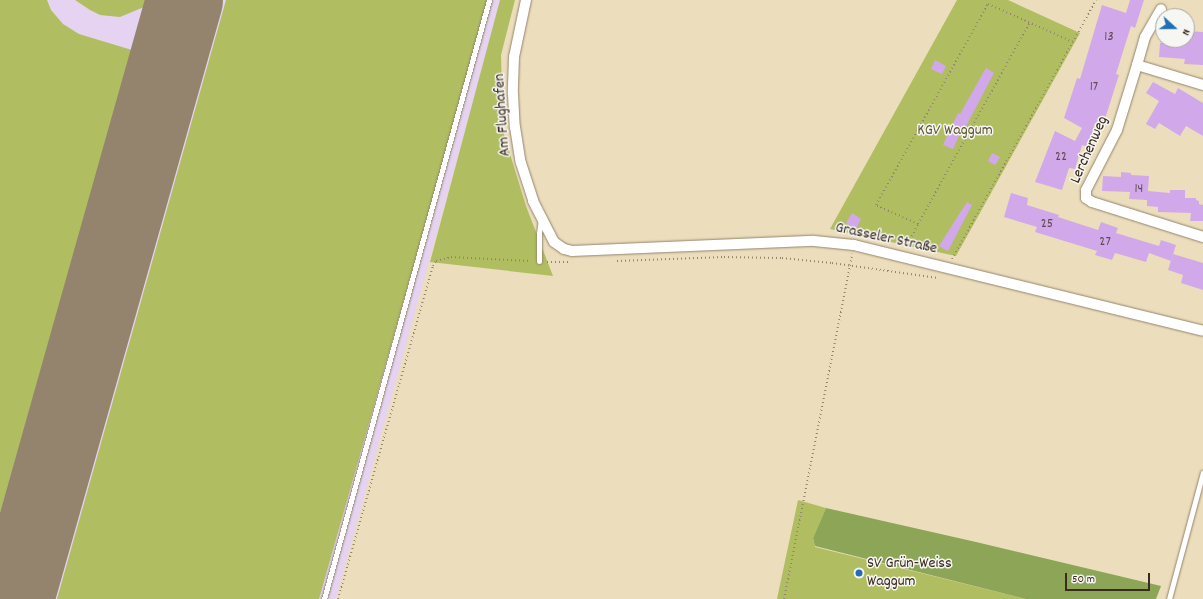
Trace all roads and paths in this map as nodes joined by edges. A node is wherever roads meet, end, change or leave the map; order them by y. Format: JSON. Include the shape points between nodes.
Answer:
{"nodes":[{"id":1,"x":489,"y":0,"type":"edge"},
{"id":2,"x":526,"y":0,"type":"edge"},
{"id":3,"x":1096,"y":0,"type":"edge"},
{"id":4,"x":1155,"y":20,"type":"edge"},
{"id":5,"x":1030,"y":22,"type":"junction"},
{"id":6,"x":1073,"y":42,"type":"junction"},
{"id":7,"x":1137,"y":65,"type":"junction"},
{"id":8,"x":1203,"y":85,"type":"edge"},
{"id":9,"x":541,"y":218,"type":"junction"},
{"id":10,"x":918,"y":224,"type":"junction"},
{"id":11,"x":1203,"y":237,"type":"edge"},
{"id":12,"x":557,"y":245,"type":"joint"},
{"id":13,"x":854,"y":245,"type":"junction"},
{"id":14,"x":901,"y":256,"type":"junction"},
{"id":15,"x":539,"y":261,"type":"junction"},
{"id":16,"x":610,"y":261,"type":"dead end"},
{"id":17,"x":572,"y":262,"type":"dead end"},
{"id":18,"x":850,"y":265,"type":"junction"},
{"id":19,"x":947,"y":268,"type":"junction"},
{"id":20,"x":943,"y":279,"type":"dead end"},
{"id":21,"x":1203,"y":331,"type":"edge"},
{"id":22,"x":1203,"y":472,"type":"edge"},
{"id":23,"x":324,"y":599,"type":"edge"},
{"id":24,"x":338,"y":599,"type":"edge"},
{"id":25,"x":784,"y":599,"type":"edge"},
{"id":26,"x":1169,"y":599,"type":"edge"}],
"edges":[{"from":1,"to":23,"type":"lane"},
{"from":2,"to":9,"type":"street","name":"Am Flughafen","via":[[514,57],[513,94],[521,163]]},
{"from":3,"to":6,"type":"path"},
{"from":4,"to":7,"type":"street","name":"Lerchenweg","via":[[1145,37]]},
{"from":5,"to":6,"type":"path"},
{"from":5,"to":10,"type":"path"},
{"from":5,"to":10,"type":"path","via":[[988,4],[876,205]]},
{"from":6,"to":19,"type":"path"},
{"from":7,"to":8,"type":"street"},
{"from":7,"to":11,"type":"street","name":"Lerchenweg","via":[[1117,130],[1086,190],[1086,198]]},
{"from":9,"to":12,"type":"street","name":"Am Flughafen"},
{"from":9,"to":15,"type":"lane"},
{"from":10,"to":14,"type":"path"},
{"from":12,"to":13,"type":"street","name":"Grasseler Straße","via":[[572,251],[814,241]]},
{"from":13,"to":14,"type":"street","name":"Grasseler Straße"},
{"from":13,"to":18,"type":"path"},
{"from":14,"to":19,"type":"street","name":"Grasseler Straße"},
{"from":15,"to":17,"type":"path"},
{"from":15,"to":24,"type":"path","via":[[451,257],[436,261],[433,266]]},
{"from":16,"to":18,"type":"path","via":[[724,257],[782,258]]},
{"from":18,"to":20,"type":"path"},
{"from":18,"to":25,"type":"path"},
{"from":19,"to":21,"type":"street","name":"Grasseler Straße"},
{"from":22,"to":26,"type":"lane"}]}
